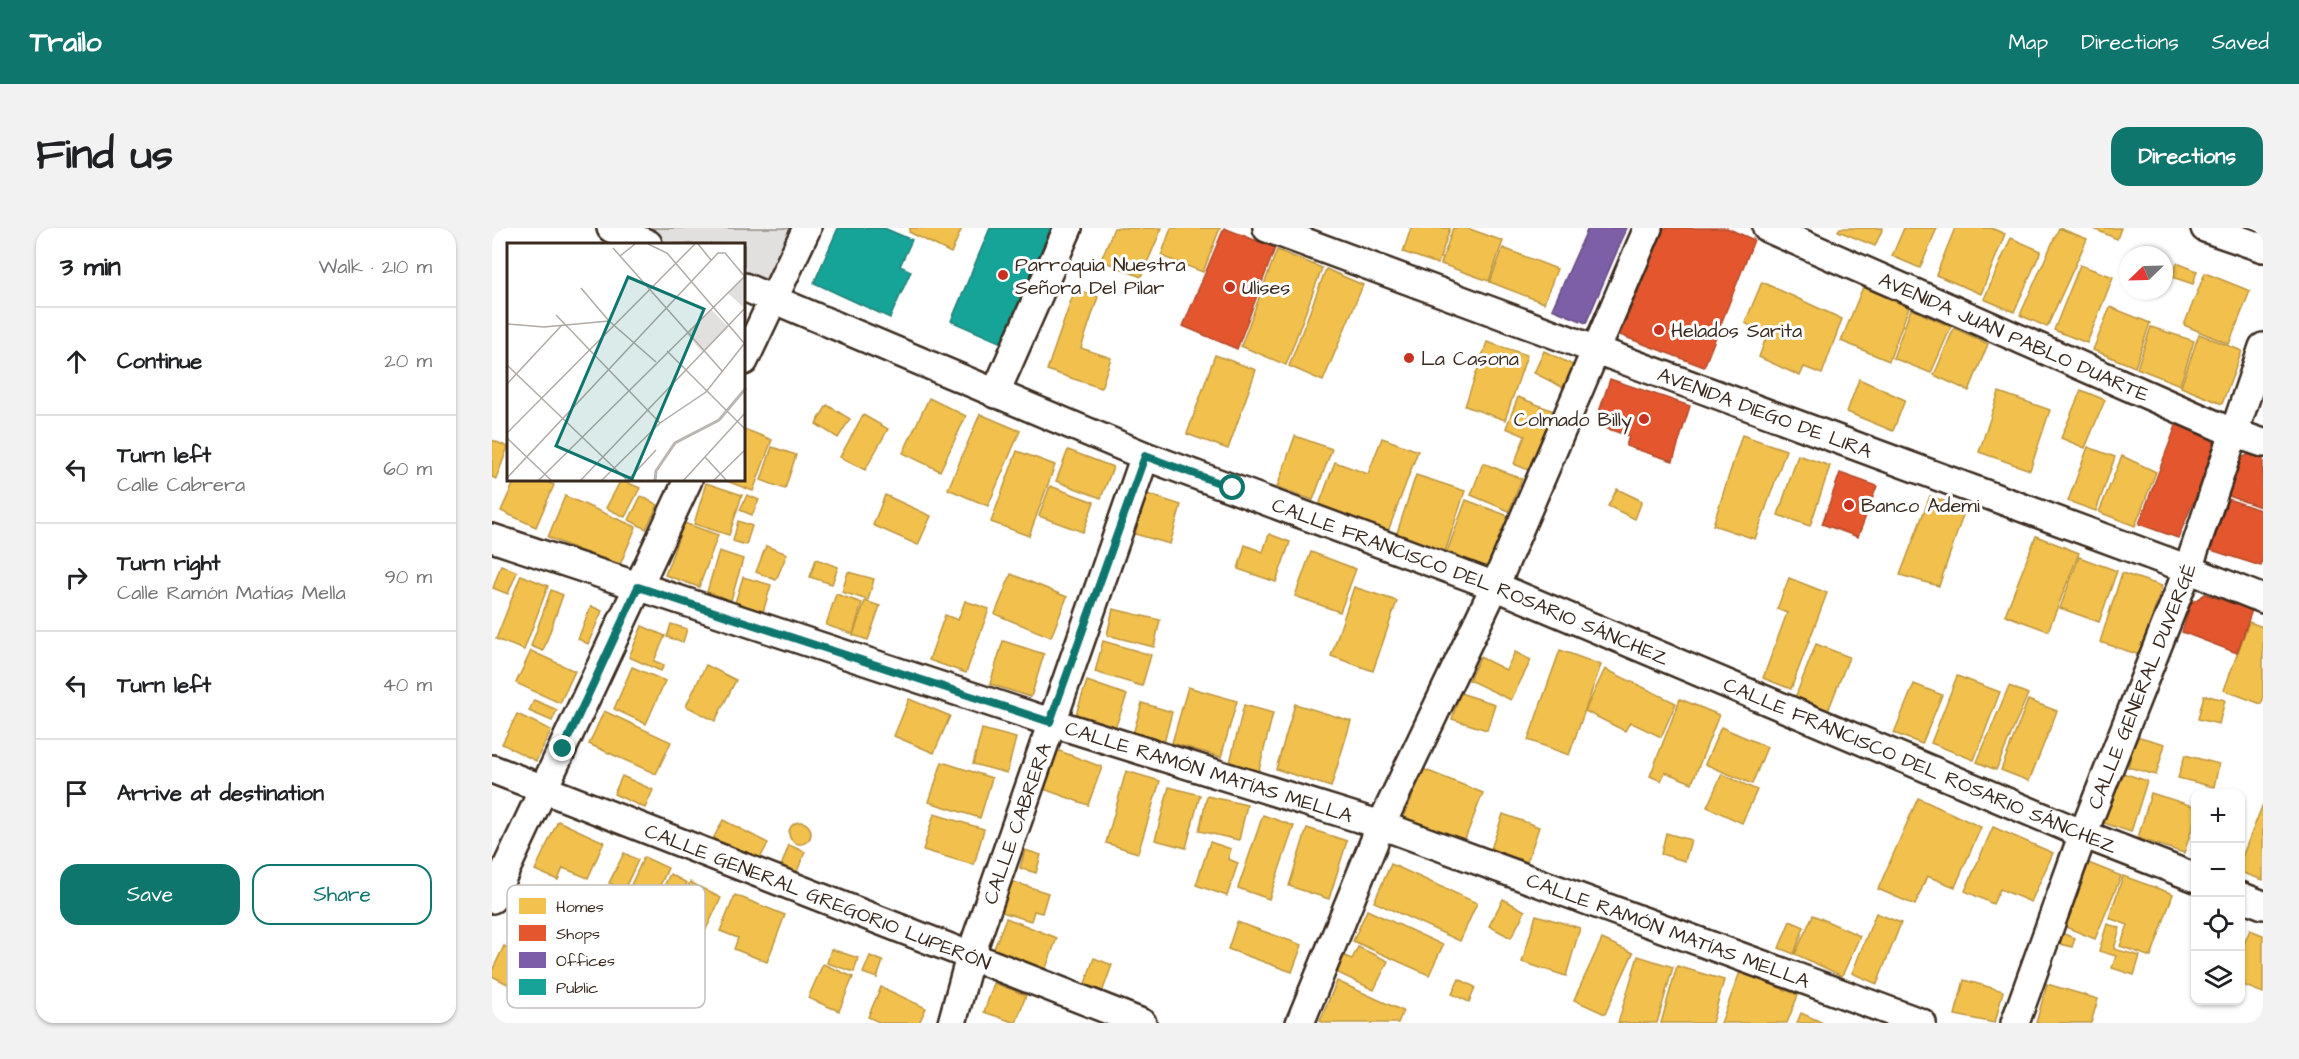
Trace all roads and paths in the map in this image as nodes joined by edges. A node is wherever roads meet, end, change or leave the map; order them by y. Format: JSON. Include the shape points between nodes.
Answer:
{"nodes":[{"id":1,"x":611,"y":228,"type":"edge"},
{"id":2,"x":807,"y":228,"type":"edge"},
{"id":3,"x":1068,"y":228,"type":"edge"},
{"id":4,"x":1267,"y":228,"type":"edge"},
{"id":5,"x":1648,"y":228,"type":"edge"},
{"id":6,"x":1767,"y":228,"type":"edge"},
{"id":7,"x":2205,"y":228,"type":"edge"},
{"id":8,"x":646,"y":243,"type":"edge"},
{"id":9,"x":2263,"y":248,"type":"edge"},
{"id":10,"x":746,"y":288,"type":"edge"},
{"id":11,"x":773,"y":300,"type":"junction"},
{"id":12,"x":2263,"y":347,"type":"edge"},
{"id":13,"x":1595,"y":349,"type":"junction"},
{"id":14,"x":746,"y":357,"type":"edge"},
{"id":15,"x":995,"y":394,"type":"junction"},
{"id":16,"x":2234,"y":433,"type":"junction"},
{"id":17,"x":2263,"y":443,"type":"edge"},
{"id":18,"x":1145,"y":456,"type":"junction"},
{"id":19,"x":687,"y":482,"type":"edge"},
{"id":20,"x":492,"y":538,"type":"edge"},
{"id":21,"x":2188,"y":569,"type":"junction"},
{"id":22,"x":1495,"y":586,"type":"junction"},
{"id":23,"x":638,"y":587,"type":"junction"},
{"id":24,"x":2263,"y":598,"type":"edge"},
{"id":25,"x":1050,"y":722,"type":"junction"},
{"id":26,"x":492,"y":769,"type":"edge"},
{"id":27,"x":545,"y":790,"type":"junction"},
{"id":28,"x":1380,"y":825,"type":"junction"},
{"id":29,"x":2083,"y":834,"type":"junction"},
{"id":30,"x":2191,"y":876,"type":"edge"},
{"id":31,"x":2243,"y":897,"type":"edge"},
{"id":32,"x":492,"y":899,"type":"edge"},
{"id":33,"x":2263,"y":905,"type":"edge"},
{"id":34,"x":970,"y":957,"type":"junction"},
{"id":35,"x":954,"y":1022,"type":"edge"},
{"id":36,"x":1142,"y":1023,"type":"edge"},
{"id":37,"x":1300,"y":1023,"type":"edge"},
{"id":38,"x":1922,"y":1023,"type":"edge"},
{"id":39,"x":2014,"y":1023,"type":"edge"}],
"edges":[{"from":1,"to":8,"type":"street"},
{"from":2,"to":11,"type":"street"},
{"from":3,"to":15,"type":"street"},
{"from":4,"to":13,"type":"street","name":"AVENIDA DIEGO DE LIRA"},
{"from":5,"to":13,"type":"street"},
{"from":6,"to":16,"type":"street","name":"AVENIDA JUAN PABLO DUARTE"},
{"from":7,"to":9,"type":"street"},
{"from":10,"to":11,"type":"street","name":"CALLE FRANCISCO DEL ROSARIO SÁNCHEZ"},
{"from":11,"to":14,"type":"street"},
{"from":11,"to":15,"type":"street","name":"CALLE FRANCISCO DEL ROSARIO SÁNCHEZ"},
{"from":12,"to":16,"type":"street","name":"CALLE GENERAL DUVERGÉ"},
{"from":13,"to":21,"type":"street","name":"AVENIDA DIEGO DE LIRA"},
{"from":13,"to":22,"type":"street"},
{"from":15,"to":18,"type":"street","name":"CALLE FRANCISCO DEL ROSARIO SÁNCHEZ"},
{"from":16,"to":17,"type":"street","name":"AVENIDA JUAN PABLO DUARTE"},
{"from":16,"to":21,"type":"street","name":"CALLE GENERAL DUVERGÉ"},
{"from":18,"to":22,"type":"street","name":"CALLE FRANCISCO DEL ROSARIO SÁNCHEZ"},
{"from":18,"to":25,"type":"street","name":"CALLE CABRERA"},
{"from":19,"to":23,"type":"street"},
{"from":20,"to":23,"type":"street","name":"CALLE RAMÓN MATÍAS MELLA"},
{"from":21,"to":24,"type":"street","name":"AVENIDA DIEGO DE LIRA"},
{"from":21,"to":29,"type":"street","name":"CALLE GENERAL DUVERGÉ"},
{"from":22,"to":28,"type":"street"},
{"from":22,"to":29,"type":"street","name":"CALLE FRANCISCO DEL ROSARIO SÁNCHEZ"},
{"from":23,"to":25,"type":"street","name":"CALLE RAMÓN MATÍAS MELLA"},
{"from":23,"to":27,"type":"street"},
{"from":25,"to":28,"type":"street","name":"CALLE RAMÓN MATÍAS MELLA"},
{"from":25,"to":34,"type":"street","name":"CALLE CABRERA"},
{"from":26,"to":27,"type":"street","name":"CALLE GENERAL GREGORIO LUPERÓN"},
{"from":27,"to":32,"type":"street"},
{"from":27,"to":34,"type":"street","name":"CALLE GENERAL GREGORIO LUPERÓN"},
{"from":28,"to":37,"type":"street"},
{"from":28,"to":38,"type":"street","name":"CALLE RAMÓN MATÍAS MELLA"},
{"from":29,"to":30,"type":"street","name":"CALLE FRANCISCO DEL ROSARIO SÁNCHEZ"},
{"from":29,"to":39,"type":"street","name":"CALLE GENERAL DUVERGÉ"},
{"from":31,"to":33,"type":"street"},
{"from":34,"to":35,"type":"street","name":"CALLE CABRERA"},
{"from":34,"to":36,"type":"street","name":"CALLE GENERAL GREGORIO LUPERÓN"}]}
